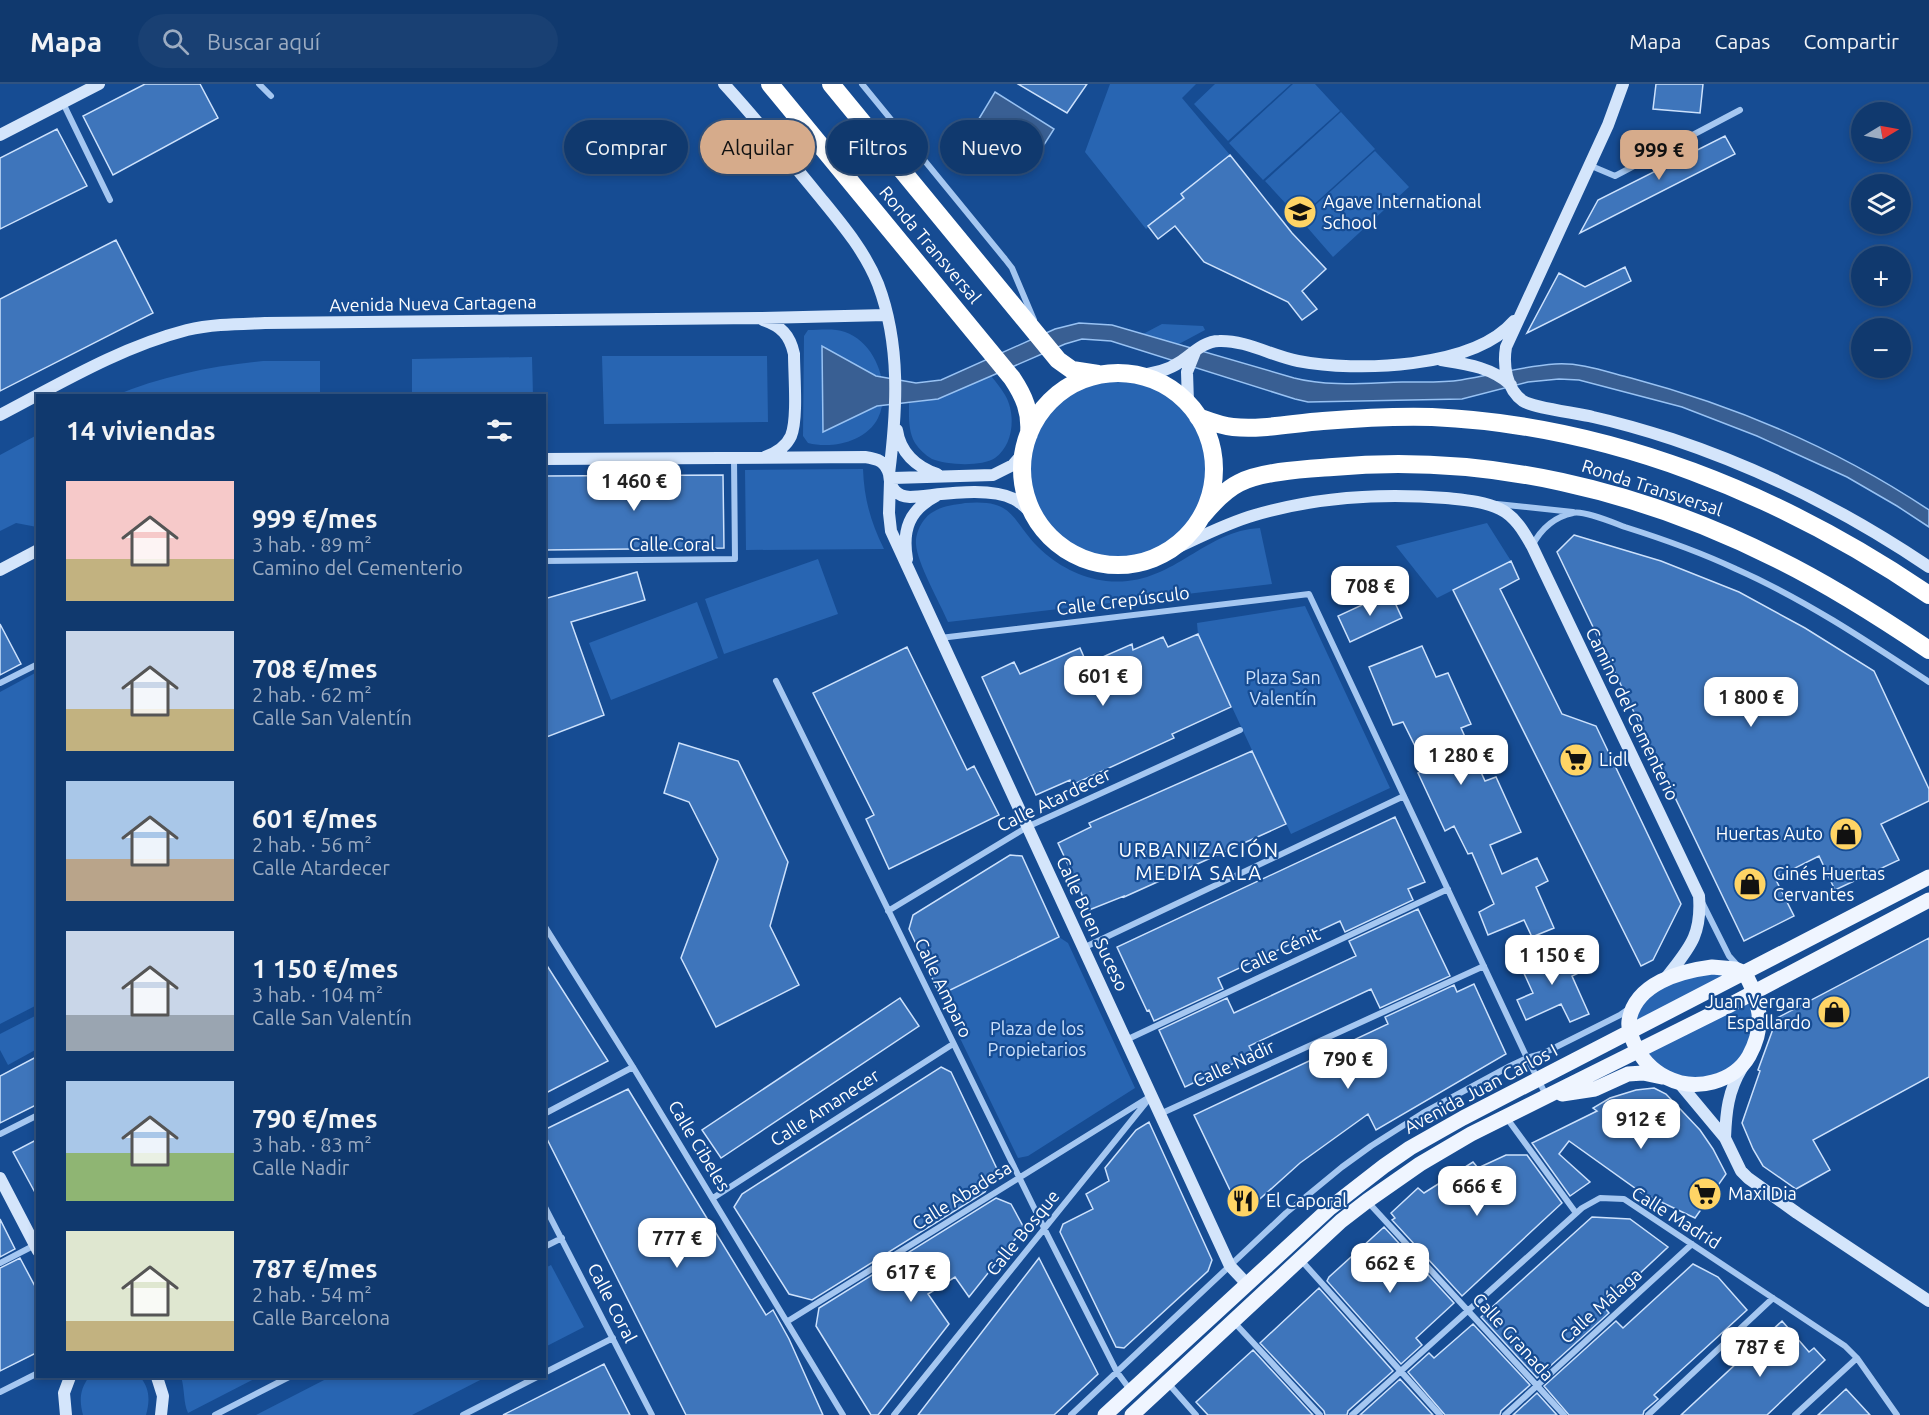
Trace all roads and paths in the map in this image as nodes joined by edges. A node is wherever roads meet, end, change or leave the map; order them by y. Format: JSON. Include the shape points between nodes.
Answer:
{"nodes":[{"id":1,"x":99,"y":84,"type":"edge"},
{"id":2,"x":259,"y":84,"type":"edge"},
{"id":3,"x":724,"y":84,"type":"edge"},
{"id":4,"x":770,"y":84,"type":"edge"},
{"id":5,"x":831,"y":84,"type":"edge"},
{"id":6,"x":862,"y":84,"type":"edge"},
{"id":7,"x":1623,"y":84,"type":"edge"},
{"id":8,"x":271,"y":96,"type":"dead end"},
{"id":9,"x":63,"y":102,"type":"junction"},
{"id":10,"x":1740,"y":110,"type":"dead end"},
{"id":11,"x":0,"y":135,"type":"edge"},
{"id":12,"x":1589,"y":165,"type":"junction"},
{"id":13,"x":110,"y":200,"type":"dead end"},
{"id":14,"x":1521,"y":313,"type":"junction"},
{"id":15,"x":886,"y":315,"type":"junction"},
{"id":16,"x":759,"y":318,"type":"junction"},
{"id":17,"x":1042,"y":340,"type":"junction"},
{"id":18,"x":1197,"y":350,"type":"junction"},
{"id":19,"x":1435,"y":359,"type":"junction"},
{"id":20,"x":1105,"y":374,"type":"junction"},
{"id":21,"x":1137,"y":375,"type":"junction"},
{"id":22,"x":1511,"y":386,"type":"junction"},
{"id":23,"x":41,"y":394,"type":"edge"},
{"id":24,"x":36,"y":397,"type":"edge"},
{"id":25,"x":1193,"y":410,"type":"junction"},
{"id":26,"x":0,"y":415,"type":"edge"},
{"id":27,"x":895,"y":417,"type":"junction"},
{"id":28,"x":1025,"y":448,"type":"junction"},
{"id":29,"x":734,"y":458,"type":"junction"},
{"id":30,"x":761,"y":458,"type":"junction"},
{"id":31,"x":546,"y":459,"type":"edge"},
{"id":32,"x":950,"y":476,"type":"junction"},
{"id":33,"x":890,"y":477,"type":"junction"},
{"id":34,"x":938,"y":495,"type":"junction"},
{"id":35,"x":1484,"y":503,"type":"junction"},
{"id":36,"x":1575,"y":512,"type":"junction"},
{"id":37,"x":1202,"y":516,"type":"junction"},
{"id":38,"x":1041,"y":525,"type":"junction"},
{"id":39,"x":1532,"y":546,"type":"junction"},
{"id":40,"x":36,"y":551,"type":"edge"},
{"id":41,"x":1163,"y":554,"type":"junction"},
{"id":42,"x":546,"y":561,"type":"edge"},
{"id":43,"x":1929,"y":567,"type":"edge"},
{"id":44,"x":0,"y":570,"type":"edge"},
{"id":45,"x":910,"y":575,"type":"junction"},
{"id":46,"x":1929,"y":595,"type":"edge"},
{"id":47,"x":940,"y":638,"type":"junction"},
{"id":48,"x":1929,"y":650,"type":"edge"},
{"id":49,"x":36,"y":665,"type":"edge"},
{"id":50,"x":776,"y":681,"type":"dead end"},
{"id":51,"x":1929,"y":682,"type":"edge"},
{"id":52,"x":0,"y":683,"type":"edge"},
{"id":53,"x":1240,"y":730,"type":"dead end"},
{"id":54,"x":1404,"y":795,"type":"junction"},
{"id":55,"x":1027,"y":827,"type":"junction"},
{"id":56,"x":1929,"y":877,"type":"edge"},
{"id":57,"x":1448,"y":889,"type":"junction"},
{"id":58,"x":1699,"y":896,"type":"junction"},
{"id":59,"x":1929,"y":900,"type":"edge"},
{"id":60,"x":888,"y":910,"type":"junction"},
{"id":61,"x":546,"y":928,"type":"edge"},
{"id":62,"x":1083,"y":948,"type":"junction"},
{"id":63,"x":1484,"y":966,"type":"junction"},
{"id":64,"x":1745,"y":973,"type":"junction"},
{"id":65,"x":1666,"y":978,"type":"junction"},
{"id":66,"x":1755,"y":992,"type":"junction"},
{"id":67,"x":1638,"y":1002,"type":"junction"},
{"id":68,"x":1630,"y":1033,"type":"junction"},
{"id":69,"x":1126,"y":1041,"type":"junction"},
{"id":70,"x":953,"y":1044,"type":"junction"},
{"id":71,"x":1638,"y":1052,"type":"junction"},
{"id":72,"x":1527,"y":1058,"type":"junction"},
{"id":73,"x":1745,"y":1062,"type":"junction"},
{"id":74,"x":633,"y":1067,"type":"junction"},
{"id":75,"x":1539,"y":1080,"type":"junction"},
{"id":76,"x":1675,"y":1082,"type":"junction"},
{"id":77,"x":1152,"y":1096,"type":"junction"},
{"id":78,"x":1547,"y":1096,"type":"junction"},
{"id":79,"x":546,"y":1113,"type":"edge"},
{"id":80,"x":1160,"y":1114,"type":"junction"},
{"id":81,"x":36,"y":1116,"type":"edge"},
{"id":82,"x":1505,"y":1117,"type":"junction"},
{"id":83,"x":0,"y":1134,"type":"edge"},
{"id":84,"x":1725,"y":1138,"type":"junction"},
{"id":85,"x":0,"y":1178,"type":"edge"},
{"id":86,"x":1019,"y":1178,"type":"junction"},
{"id":87,"x":713,"y":1198,"type":"junction"},
{"id":88,"x":1367,"y":1200,"type":"junction"},
{"id":89,"x":546,"y":1209,"type":"edge"},
{"id":90,"x":1576,"y":1213,"type":"junction"},
{"id":91,"x":1045,"y":1230,"type":"junction"},
{"id":92,"x":562,"y":1238,"type":"junction"},
{"id":93,"x":1692,"y":1244,"type":"junction"},
{"id":94,"x":546,"y":1246,"type":"edge"},
{"id":95,"x":36,"y":1247,"type":"edge"},
{"id":96,"x":1299,"y":1258,"type":"junction"},
{"id":97,"x":0,"y":1263,"type":"edge"},
{"id":98,"x":1230,"y":1266,"type":"junction"},
{"id":99,"x":1246,"y":1283,"type":"junction"},
{"id":100,"x":1773,"y":1298,"type":"junction"},
{"id":101,"x":1929,"y":1301,"type":"edge"},
{"id":102,"x":1469,"y":1311,"type":"junction"},
{"id":103,"x":1233,"y":1320,"type":"junction"},
{"id":104,"x":788,"y":1321,"type":"junction"},
{"id":105,"x":613,"y":1338,"type":"junction"},
{"id":106,"x":1857,"y":1358,"type":"junction"},
{"id":107,"x":546,"y":1372,"type":"edge"},
{"id":108,"x":1117,"y":1372,"type":"junction"},
{"id":109,"x":1401,"y":1372,"type":"junction"},
{"id":110,"x":36,"y":1374,"type":"edge"},
{"id":111,"x":70,"y":1378,"type":"edge"},
{"id":112,"x":157,"y":1378,"type":"edge"},
{"id":113,"x":287,"y":1378,"type":"edge"},
{"id":114,"x":535,"y":1378,"type":"edge"},
{"id":115,"x":1167,"y":1382,"type":"junction"},
{"id":116,"x":1537,"y":1386,"type":"junction"},
{"id":117,"x":1131,"y":1391,"type":"junction"},
{"id":118,"x":0,"y":1392,"type":"edge"},
{"id":119,"x":66,"y":1415,"type":"edge"},
{"id":120,"x":162,"y":1415,"type":"edge"},
{"id":121,"x":215,"y":1415,"type":"edge"},
{"id":122,"x":462,"y":1415,"type":"edge"},
{"id":123,"x":652,"y":1415,"type":"edge"},
{"id":124,"x":843,"y":1415,"type":"edge"},
{"id":125,"x":894,"y":1415,"type":"edge"},
{"id":126,"x":1071,"y":1415,"type":"edge"},
{"id":127,"x":1105,"y":1415,"type":"edge"},
{"id":128,"x":1132,"y":1415,"type":"edge"},
{"id":129,"x":1196,"y":1415,"type":"edge"},
{"id":130,"x":1320,"y":1415,"type":"edge"},
{"id":131,"x":1352,"y":1415,"type":"edge"},
{"id":132,"x":1440,"y":1415,"type":"edge"},
{"id":133,"x":1505,"y":1415,"type":"edge"},
{"id":134,"x":1564,"y":1415,"type":"edge"},
{"id":135,"x":1648,"y":1415,"type":"edge"},
{"id":136,"x":1795,"y":1415,"type":"edge"},
{"id":137,"x":1897,"y":1415,"type":"edge"}],
"edges":[{"from":1,"to":9,"type":"main road"},
{"from":2,"to":8,"type":"street"},
{"from":3,"to":15,"type":"main road","via":[[861,252],[878,284]]},
{"from":4,"to":28,"type":"highway","name":"Ronda Transversal","via":[[1012,378],[1028,410],[1030,426]]},
{"from":5,"to":17,"type":"highway","name":"Ronda Transversal"},
{"from":6,"to":17,"type":"street","via":[[1012,268]]},
{"from":7,"to":12,"type":"main road"},
{"from":9,"to":11,"type":"main road"},
{"from":9,"to":13,"type":"street"},
{"from":10,"to":12,"type":"street","via":[[1615,176]]},
{"from":12,"to":14,"type":"main road"},
{"from":14,"to":19,"type":"main road","via":[[1483,345]]},
{"from":14,"to":22,"type":"main road","via":[[1504,355]]},
{"from":15,"to":16,"type":"main road","name":"Avenida Nueva Cartagena"},
{"from":15,"to":27,"type":"main road","via":[[896,366]]},
{"from":16,"to":23,"type":"main road","name":"Avenida Nueva Cartagena","via":[[210,326],[123,352]]},
{"from":16,"to":30,"type":"main road","via":[[782,329],[794,354],[792,434],[782,448]]},
{"from":17,"to":20,"type":"highway","name":"Ronda Transversal","via":[[1072,370]]},
{"from":18,"to":19,"type":"main road","via":[[1210,342],[1223,341],[1296,361],[1336,366],[1379,366]]},
{"from":18,"to":21,"type":"main road","via":[[1167,369]]},
{"from":18,"to":25,"type":"main road","via":[[1187,372]]},
{"from":19,"to":22,"type":"main road","via":[[1478,367]]},
{"from":20,"to":21,"type":"highway"},
{"from":20,"to":28,"type":"highway","via":[[1079,382],[1056,396],[1040,415]]},
{"from":21,"to":25,"type":"highway","via":[[1168,388]]},
{"from":22,"to":43,"type":"main road","via":[[1525,402],[1672,439],[1776,480],[1856,520]]},
{"from":24,"to":26,"type":"main road","name":"Avenida Nueva Cartagena"},
{"from":25,"to":37,"type":"highway","via":[[1208,436],[1214,470]]},
{"from":25,"to":46,"type":"highway","name":"Ronda Transversal","via":[[1228,426],[1430,417],[1492,422],[1596,441],[1698,474],[1793,515],[1867,555]]},
{"from":27,"to":32,"type":"main road","via":[[897,435],[909,457],[926,470]]},
{"from":27,"to":33,"type":"main road"},
{"from":28,"to":32,"type":"main road","via":[[1012,465],[993,475]]},
{"from":28,"to":38,"type":"highway","via":[[1024,483]]},
{"from":29,"to":30,"type":"main road"},
{"from":29,"to":31,"type":"main road"},
{"from":29,"to":42,"type":"street","name":"Calle Coral","via":[[735,559]]},
{"from":30,"to":33,"type":"main road","via":[[873,458],[885,464]]},
{"from":32,"to":33,"type":"main road"},
{"from":33,"to":34,"type":"main road","via":[[895,491],[904,497]]},
{"from":33,"to":45,"type":"main road","via":[[891,531]]},
{"from":34,"to":38,"type":"main road","via":[[1002,495],[1021,503]]},
{"from":34,"to":45,"type":"main road","via":[[916,509],[911,519],[905,539]]},
{"from":35,"to":36,"type":"street"},
{"from":35,"to":39,"type":"main road","name":"Camino del Cementerio","via":[[1514,519]]},
{"from":35,"to":41,"type":"main road","name":"Camino del Cementerio","via":[[1433,497],[1375,497],[1311,503],[1245,519]]},
{"from":36,"to":39,"type":"street","via":[[1548,524]]},
{"from":36,"to":51,"type":"street","via":[[1669,541],[1757,578],[1826,616]]},
{"from":37,"to":41,"type":"highway","via":[[1187,536]]},
{"from":37,"to":48,"type":"highway","name":"Ronda Transversal","via":[[1241,482],[1306,469],[1434,465],[1550,478],[1633,501],[1748,544],[1840,593]]},
{"from":38,"to":41,"type":"highway","via":[[1067,550],[1093,562],[1129,565]]},
{"from":39,"to":58,"type":"main road","name":"Camino del Cementerio"},
{"from":40,"to":44,"type":"main road"},
{"from":45,"to":47,"type":"main road","name":"Calle Buen Suceso"},
{"from":47,"to":54,"type":"street","name":"Calle Crepúsculo","via":[[1309,594]]},
{"from":47,"to":55,"type":"main road","name":"Calle Buen Suceso"},
{"from":49,"to":52,"type":"street"},
{"from":50,"to":60,"type":"street","name":"Calle Amparo"},
{"from":53,"to":55,"type":"street","name":"Calle Atardecer"},
{"from":54,"to":57,"type":"street"},
{"from":54,"to":62,"type":"street"},
{"from":55,"to":60,"type":"street","name":"Calle Atardecer"},
{"from":55,"to":62,"type":"main road","name":"Calle Buen Suceso"},
{"from":56,"to":64,"type":"main road","name":"Avenida Juan Carlos I"},
{"from":57,"to":63,"type":"street"},
{"from":57,"to":69,"type":"street","name":"Calle Cénit"},
{"from":58,"to":64,"type":"street","name":"Camino del Cementerio","via":[[1729,956]]},
{"from":58,"to":65,"type":"main road","name":"Camino del Cementerio","via":[[1699,925],[1688,949]]},
{"from":59,"to":66,"type":"main road","name":"Avenida Juan Carlos I"},
{"from":60,"to":70,"type":"street","name":"Calle Amparo"},
{"from":61,"to":74,"type":"street","name":"Calle Cibeles"},
{"from":62,"to":69,"type":"main road","name":"Calle Buen Suceso"},
{"from":63,"to":72,"type":"street"},
{"from":63,"to":80,"type":"street","name":"Calle Nadir"},
{"from":64,"to":65,"type":"main road","via":[[1712,967]]},
{"from":64,"to":66,"type":"main road"},
{"from":64,"to":68,"type":"main road","name":"Avenida Juan Carlos I"},
{"from":65,"to":67,"type":"main road"},
{"from":66,"to":71,"type":"main road","name":"Avenida Juan Carlos I"},
{"from":66,"to":73,"type":"main road","via":[[1759,1029]]},
{"from":67,"to":68,"type":"main road","via":[[1629,1020]]},
{"from":67,"to":72,"type":"street","name":"Avenida Juan Carlos I","via":[[1613,1019]]},
{"from":68,"to":71,"type":"main road"},
{"from":68,"to":75,"type":"main road","name":"Avenida Juan Carlos I"},
{"from":69,"to":77,"type":"main road","name":"Calle Buen Suceso"},
{"from":70,"to":86,"type":"street","name":"Calle Amparo"},
{"from":70,"to":87,"type":"street","name":"Calle Amanecer"},
{"from":71,"to":76,"type":"main road","via":[[1656,1071]]},
{"from":71,"to":78,"type":"main road","name":"Avenida Juan Carlos I"},
{"from":72,"to":75,"type":"street"},
{"from":72,"to":98,"type":"street","name":"Avenida Juan Carlos I","via":[[1371,1146],[1314,1189]]},
{"from":73,"to":76,"type":"main road","via":[[1720,1080],[1699,1085]]},
{"from":73,"to":84,"type":"main road","via":[[1728,1097]]},
{"from":74,"to":79,"type":"street"},
{"from":74,"to":87,"type":"street","name":"Calle Cibeles"},
{"from":75,"to":78,"type":"street"},
{"from":75,"to":99,"type":"main road","name":"Avenida Juan Carlos I","via":[[1463,1118],[1384,1166]]},
{"from":76,"to":78,"type":"main road","via":[[1651,1074],[1628,1074],[1595,1089]]},
{"from":76,"to":84,"type":"main road"},
{"from":77,"to":80,"type":"main road","name":"Calle Buen Suceso"},
{"from":77,"to":86,"type":"street","name":"Calle Abadesa"},
{"from":77,"to":91,"type":"street","name":"Calle Bosque"},
{"from":78,"to":82,"type":"main road","name":"Avenida Juan Carlos I"},
{"from":80,"to":98,"type":"main road","name":"Calle Buen Suceso"},
{"from":81,"to":83,"type":"street"},
{"from":82,"to":88,"type":"main road","name":"Avenida Juan Carlos I","via":[[1436,1154]]},
{"from":82,"to":90,"type":"street"},
{"from":84,"to":101,"type":"main road","via":[[1748,1178]]},
{"from":85,"to":95,"type":"main road"},
{"from":86,"to":91,"type":"street","name":"Calle Amparo"},
{"from":86,"to":104,"type":"street","name":"Calle Abadesa"},
{"from":87,"to":104,"type":"street","name":"Calle Cibeles"},
{"from":88,"to":96,"type":"main road","name":"Avenida Juan Carlos I"},
{"from":88,"to":102,"type":"street","name":"Calle Granada"},
{"from":89,"to":92,"type":"street","name":"Calle Coral"},
{"from":90,"to":93,"type":"street","name":"Calle Madrid","via":[[1600,1198],[1624,1199]]},
{"from":90,"to":102,"type":"street","name":"Calle Madrid"},
{"from":91,"to":108,"type":"street","name":"Calle Amparo"},
{"from":91,"to":125,"type":"street","name":"Calle Bosque"},
{"from":92,"to":94,"type":"street"},
{"from":92,"to":105,"type":"street","name":"Calle Coral"},
{"from":93,"to":100,"type":"street","name":"Calle Madrid"},
{"from":93,"to":116,"type":"street","name":"Calle Málaga"},
{"from":95,"to":97,"type":"street"},
{"from":96,"to":103,"type":"main road","name":"Avenida Juan Carlos I"},
{"from":96,"to":109,"type":"street"},
{"from":98,"to":99,"type":"main road","name":"Calle Buen Suceso"},
{"from":98,"to":108,"type":"street","name":"Avenida Juan Carlos I"},
{"from":99,"to":117,"type":"main road","name":"Avenida Juan Carlos I"},
{"from":100,"to":106,"type":"street","name":"Calle Madrid"},
{"from":100,"to":135,"type":"street"},
{"from":102,"to":109,"type":"street","name":"Calle Madrid"},
{"from":102,"to":116,"type":"street","name":"Calle Granada"},
{"from":103,"to":115,"type":"main road","name":"Avenida Juan Carlos I"},
{"from":103,"to":130,"type":"street"},
{"from":104,"to":124,"type":"street","name":"Calle Cibeles"},
{"from":105,"to":107,"type":"street"},
{"from":105,"to":123,"type":"street","name":"Calle Coral"},
{"from":106,"to":136,"type":"street"},
{"from":106,"to":137,"type":"street","name":"Calle Madrid"},
{"from":108,"to":117,"type":"street","name":"Calle Amparo"},
{"from":108,"to":126,"type":"street","name":"Avenida Juan Carlos I"},
{"from":109,"to":131,"type":"street","name":"Calle Madrid"},
{"from":109,"to":132,"type":"street"},
{"from":110,"to":118,"type":"street"},
{"from":111,"to":119,"type":"main road","via":[[64,1393]]},
{"from":112,"to":120,"type":"main road","via":[[163,1396]]},
{"from":113,"to":121,"type":"street"},
{"from":114,"to":122,"type":"street"},
{"from":115,"to":128,"type":"main road","name":"Avenida Juan Carlos I"},
{"from":115,"to":129,"type":"street"},
{"from":116,"to":133,"type":"street","name":"Calle Málaga"},
{"from":116,"to":134,"type":"street","name":"Calle Granada"},
{"from":117,"to":127,"type":"main road","name":"Avenida Juan Carlos I"}]}
